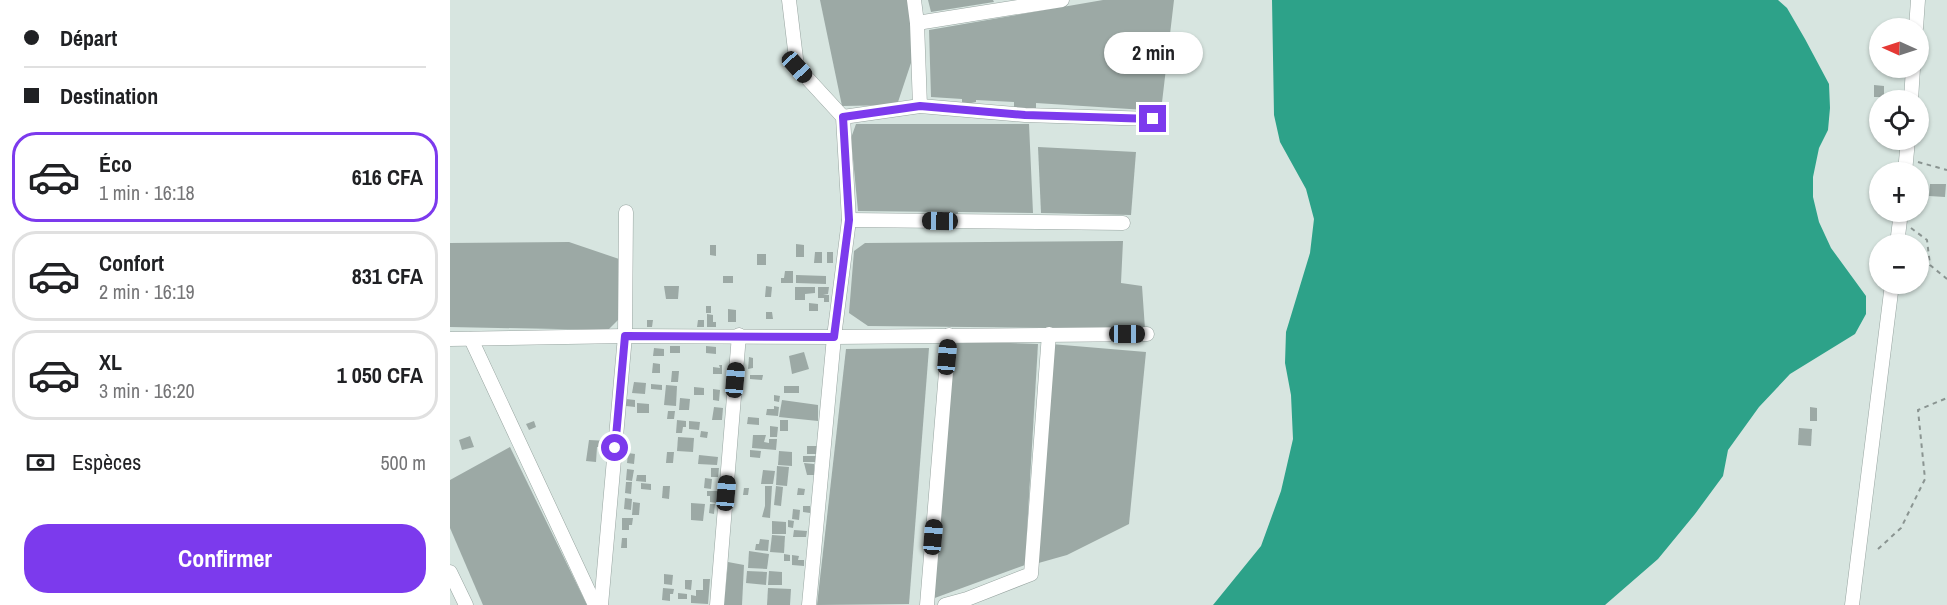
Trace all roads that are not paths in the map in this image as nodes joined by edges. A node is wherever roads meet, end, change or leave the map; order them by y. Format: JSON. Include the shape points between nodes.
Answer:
{"nodes":[{"id":1,"x":789,"y":0,"type":"edge"},
{"id":2,"x":914,"y":0,"type":"edge"},
{"id":3,"x":1062,"y":0,"type":"edge"},
{"id":4,"x":1918,"y":0,"type":"edge"},
{"id":5,"x":1917,"y":18,"type":"edge"},
{"id":6,"x":917,"y":23,"type":"junction"},
{"id":7,"x":920,"y":106,"type":"junction"},
{"id":8,"x":843,"y":117,"type":"junction"},
{"id":9,"x":1153,"y":119,"type":"dead end"},
{"id":10,"x":626,"y":212,"type":"dead end"},
{"id":11,"x":849,"y":220,"type":"junction"},
{"id":12,"x":1123,"y":223,"type":"dead end"},
{"id":13,"x":1891,"y":294,"type":"edge"},
{"id":14,"x":1048,"y":334,"type":"junction"},
{"id":15,"x":1147,"y":334,"type":"dead end"},
{"id":16,"x":739,"y":335,"type":"junction"},
{"id":17,"x":949,"y":335,"type":"junction"},
{"id":18,"x":625,"y":336,"type":"junction"},
{"id":19,"x":834,"y":337,"type":"junction"},
{"id":20,"x":450,"y":339,"type":"edge"},
{"id":21,"x":471,"y":339,"type":"junction"},
{"id":22,"x":450,"y":572,"type":"edge"},
{"id":23,"x":466,"y":605,"type":"edge"},
{"id":24,"x":596,"y":605,"type":"edge"},
{"id":25,"x":601,"y":605,"type":"edge"},
{"id":26,"x":717,"y":605,"type":"edge"},
{"id":27,"x":809,"y":605,"type":"edge"},
{"id":28,"x":927,"y":605,"type":"edge"},
{"id":29,"x":945,"y":605,"type":"edge"},
{"id":30,"x":1852,"y":605,"type":"edge"}],
"edges":[{"from":1,"to":8,"type":"street","via":[[797,67]]},
{"from":2,"to":6,"type":"street"},
{"from":3,"to":6,"type":"street"},
{"from":4,"to":5,"type":"street"},
{"from":6,"to":7,"type":"street"},
{"from":7,"to":8,"type":"street"},
{"from":7,"to":9,"type":"street","via":[[1025,115]]},
{"from":8,"to":11,"type":"street"},
{"from":10,"to":18,"type":"street"},
{"from":11,"to":12,"type":"street"},
{"from":11,"to":19,"type":"street"},
{"from":13,"to":30,"type":"street"},
{"from":14,"to":15,"type":"street"},
{"from":14,"to":17,"type":"street"},
{"from":14,"to":29,"type":"street","via":[[1031,574]]},
{"from":16,"to":18,"type":"street"},
{"from":16,"to":19,"type":"street"},
{"from":16,"to":26,"type":"street"},
{"from":17,"to":19,"type":"street"},
{"from":17,"to":28,"type":"street"},
{"from":18,"to":21,"type":"street"},
{"from":18,"to":25,"type":"street"},
{"from":19,"to":27,"type":"street"},
{"from":20,"to":21,"type":"street"},
{"from":21,"to":24,"type":"street"},
{"from":22,"to":23,"type":"street"}]}
